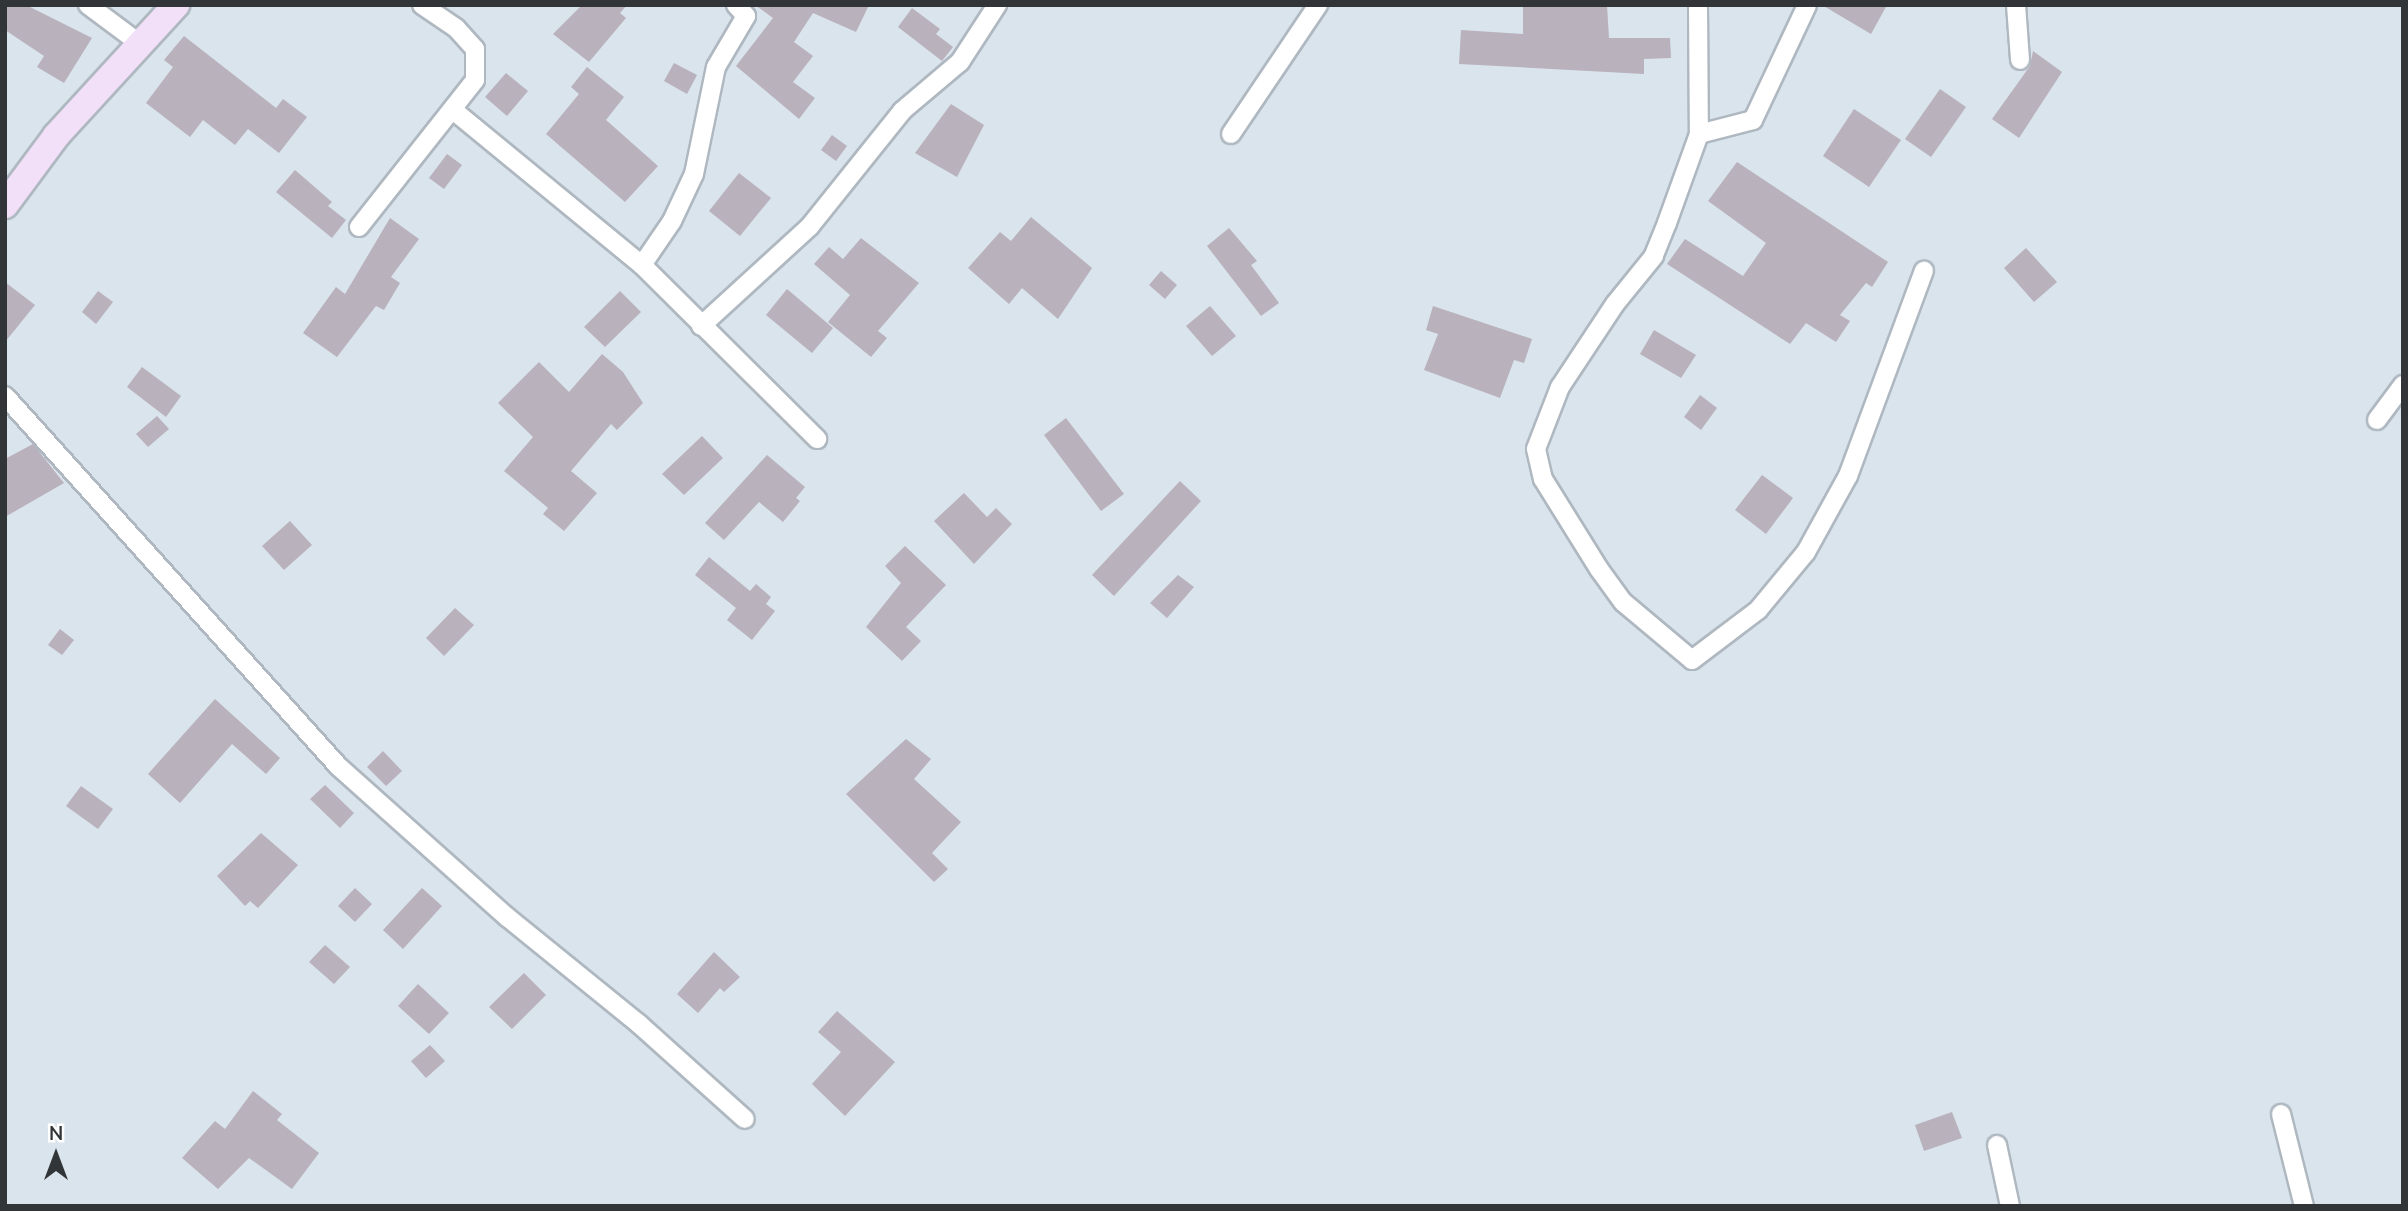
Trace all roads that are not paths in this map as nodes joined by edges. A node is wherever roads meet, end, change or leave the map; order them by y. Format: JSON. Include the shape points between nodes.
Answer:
{"nodes":[{"id":1,"x":88,"y":5,"type":"edge"},
{"id":2,"x":176,"y":5,"type":"edge"},
{"id":3,"x":422,"y":5,"type":"edge"},
{"id":4,"x":736,"y":5,"type":"edge"},
{"id":5,"x":997,"y":5,"type":"edge"},
{"id":6,"x":1318,"y":5,"type":"edge"},
{"id":7,"x":1698,"y":5,"type":"edge"},
{"id":8,"x":1807,"y":5,"type":"edge"},
{"id":9,"x":2016,"y":5,"type":"edge"},
{"id":10,"x":139,"y":43,"type":"junction"},
{"id":11,"x":2021,"y":60,"type":"dead end"},
{"id":12,"x":453,"y":110,"type":"junction"},
{"id":13,"x":1231,"y":134,"type":"dead end"},
{"id":14,"x":1699,"y":134,"type":"junction"},
{"id":15,"x":5,"y":205,"type":"edge"},
{"id":16,"x":359,"y":228,"type":"dead end"},
{"id":17,"x":642,"y":265,"type":"junction"},
{"id":18,"x":1924,"y":271,"type":"dead end"},
{"id":19,"x":701,"y":326,"type":"junction"},
{"id":20,"x":2403,"y":385,"type":"edge"},
{"id":21,"x":5,"y":396,"type":"edge"},
{"id":22,"x":2377,"y":420,"type":"dead end"},
{"id":23,"x":817,"y":439,"type":"dead end"},
{"id":24,"x":2281,"y":1114,"type":"dead end"},
{"id":25,"x":746,"y":1119,"type":"dead end"},
{"id":26,"x":1997,"y":1145,"type":"dead end"},
{"id":27,"x":2010,"y":1206,"type":"edge"},
{"id":28,"x":2304,"y":1206,"type":"edge"}],
"edges":[{"from":1,"to":10,"type":"street"},
{"from":2,"to":10,"type":"street"},
{"from":3,"to":12,"type":"street","via":[[456,28],[475,49],[475,80]]},
{"from":4,"to":17,"type":"street","via":[[746,16],[716,67],[694,174],[672,221]]},
{"from":5,"to":19,"type":"street","via":[[960,62],[902,111],[810,226]]},
{"from":6,"to":13,"type":"street"},
{"from":7,"to":14,"type":"street"},
{"from":8,"to":14,"type":"street","via":[[1753,120]]},
{"from":9,"to":11,"type":"street"},
{"from":10,"to":15,"type":"street","via":[[56,136]]},
{"from":12,"to":16,"type":"street"},
{"from":12,"to":17,"type":"street"},
{"from":14,"to":18,"type":"street","via":[[1654,256],[1615,304],[1560,387],[1536,449],[1543,479],[1623,602],[1692,660],[1758,610],[1806,552],[1849,476]]},
{"from":17,"to":19,"type":"street"},
{"from":19,"to":23,"type":"street"},
{"from":20,"to":22,"type":"street"},
{"from":21,"to":25,"type":"street","via":[[338,766],[507,917]]},
{"from":24,"to":28,"type":"street"},
{"from":26,"to":27,"type":"street"}]}
